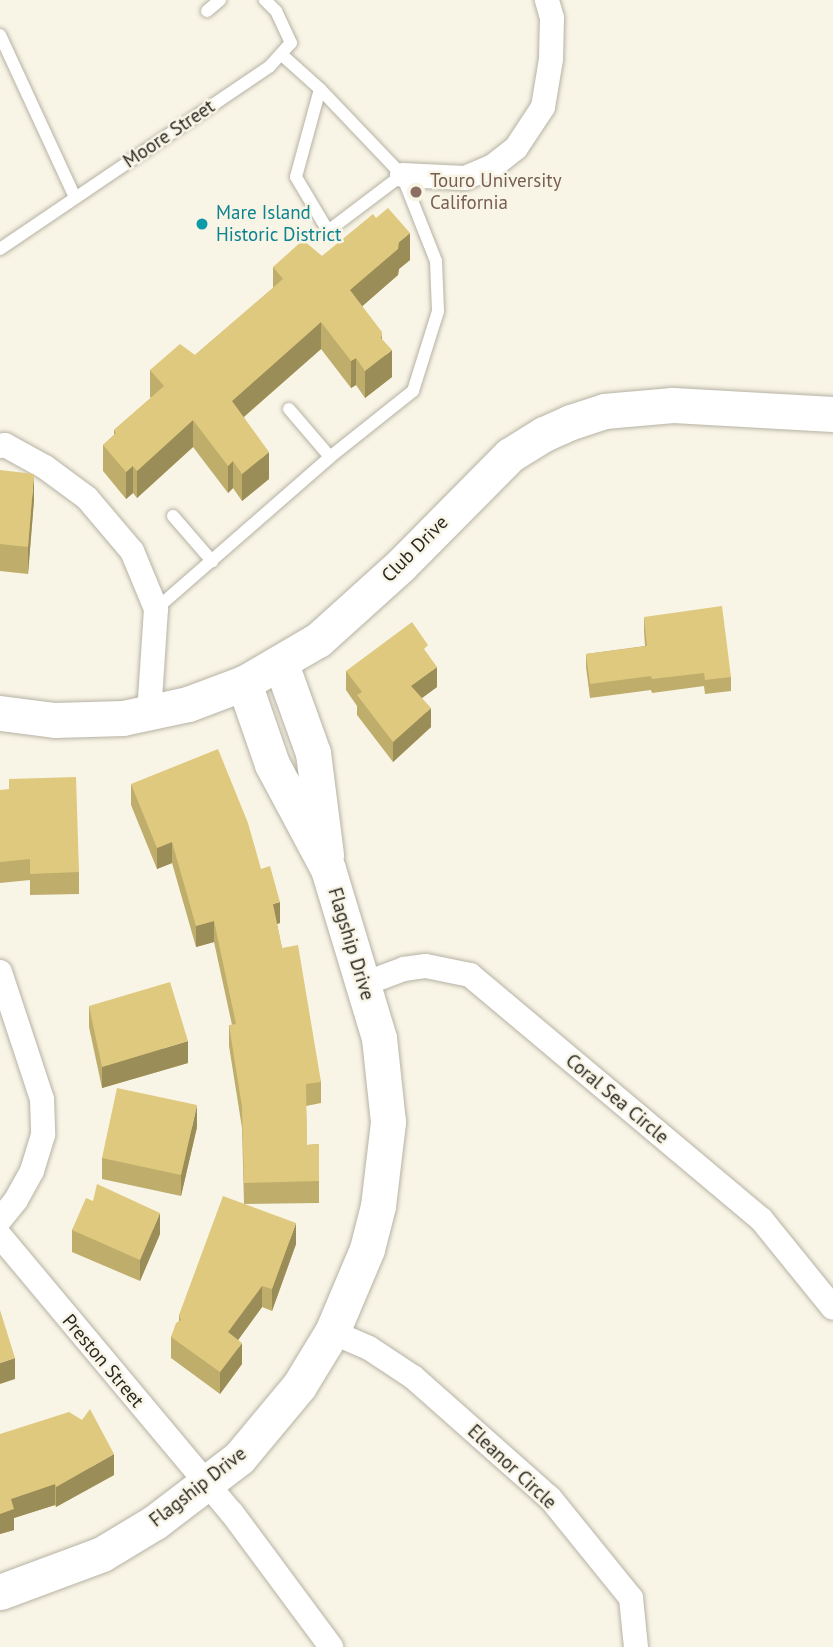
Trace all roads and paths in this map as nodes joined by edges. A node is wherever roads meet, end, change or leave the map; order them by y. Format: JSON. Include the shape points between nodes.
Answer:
{"nodes":[{"id":1,"x":219,"y":0,"type":"edge"},
{"id":2,"x":265,"y":0,"type":"edge"},
{"id":3,"x":547,"y":0,"type":"edge"},
{"id":4,"x":207,"y":11,"type":"dead end"},
{"id":5,"x":0,"y":35,"type":"edge"},
{"id":6,"x":281,"y":54,"type":"junction"},
{"id":7,"x":320,"y":89,"type":"junction"},
{"id":8,"x":401,"y":175,"type":"junction"},
{"id":9,"x":75,"y":197,"type":"junction"},
{"id":10,"x":0,"y":249,"type":"edge"},
{"id":11,"x":289,"y":409,"type":"dead end"},
{"id":12,"x":833,"y":414,"type":"edge"},
{"id":13,"x":2,"y":445,"type":"edge"},
{"id":14,"x":330,"y":457,"type":"junction"},
{"id":15,"x":173,"y":516,"type":"dead end"},
{"id":16,"x":212,"y":561,"type":"junction"},
{"id":17,"x":156,"y":608,"type":"junction"},
{"id":18,"x":281,"y":664,"type":"junction"},
{"id":19,"x":244,"y":682,"type":"junction"},
{"id":20,"x":0,"y":713,"type":"edge"},
{"id":21,"x":149,"y":714,"type":"junction"},
{"id":22,"x":328,"y":869,"type":"junction"},
{"id":23,"x":0,"y":972,"type":"edge"},
{"id":24,"x":364,"y":984,"type":"junction"},
{"id":25,"x":0,"y":1220,"type":"edge"},
{"id":26,"x":0,"y":1236,"type":"edge"},
{"id":27,"x":833,"y":1308,"type":"edge"},
{"id":28,"x":332,"y":1332,"type":"junction"},
{"id":29,"x":208,"y":1485,"type":"junction"},
{"id":30,"x":0,"y":1592,"type":"edge"},
{"id":31,"x":331,"y":1647,"type":"edge"},
{"id":32,"x":636,"y":1647,"type":"edge"}],
"edges":[{"from":1,"to":4,"type":"lane"},
{"from":2,"to":6,"type":"lane","via":[[276,11],[291,43]]},
{"from":3,"to":8,"type":"street","via":[[552,18],[551,59],[543,107],[516,148],[493,166],[465,178]]},
{"from":5,"to":9,"type":"lane"},
{"from":6,"to":7,"type":"lane"},
{"from":6,"to":9,"type":"lane","name":"Moore Street","via":[[270,66]]},
{"from":7,"to":8,"type":"lane"},
{"from":7,"to":8,"type":"lane","via":[[296,177],[328,231]]},
{"from":8,"to":14,"type":"lane","via":[[436,261],[438,311],[413,391]]},
{"from":9,"to":10,"type":"lane","name":"Moore Street"},
{"from":11,"to":14,"type":"lane"},
{"from":12,"to":18,"type":"street","name":"Club Drive","via":[[673,405],[604,411],[562,426],[510,455],[351,611]]},
{"from":13,"to":17,"type":"street","via":[[45,467],[87,498],[132,551]]},
{"from":14,"to":16,"type":"lane"},
{"from":15,"to":16,"type":"lane"},
{"from":16,"to":17,"type":"lane"},
{"from":17,"to":21,"type":"street"},
{"from":18,"to":19,"type":"street","name":"Club Drive"},
{"from":18,"to":22,"type":"street","name":"Flagship Drive","via":[[313,753]]},
{"from":19,"to":21,"type":"street","name":"Club Drive"},
{"from":19,"to":22,"type":"street","name":"Flagship Drive","via":[[272,764]]},
{"from":20,"to":21,"type":"street","name":"Club Drive","via":[[94,720]]},
{"from":22,"to":24,"type":"street","name":"Flagship Drive"},
{"from":23,"to":25,"type":"street","via":[[42,1099],[43,1135],[32,1171]]},
{"from":24,"to":27,"type":"street","name":"Coral Sea Circle","via":[[426,966],[470,975],[761,1219]]},
{"from":24,"to":28,"type":"street","name":"Flagship Drive","via":[[386,1081],[386,1160],[367,1249]]},
{"from":26,"to":29,"type":"street","name":"Preston Street"},
{"from":28,"to":29,"type":"street","name":"Flagship Drive","via":[[299,1386],[258,1438]]},
{"from":28,"to":32,"type":"street","name":"Eleanor Circle","via":[[369,1348],[413,1377],[550,1498],[631,1598]]},
{"from":29,"to":30,"type":"street","name":"Flagship Drive","via":[[102,1554]]},
{"from":29,"to":31,"type":"street"}]}
